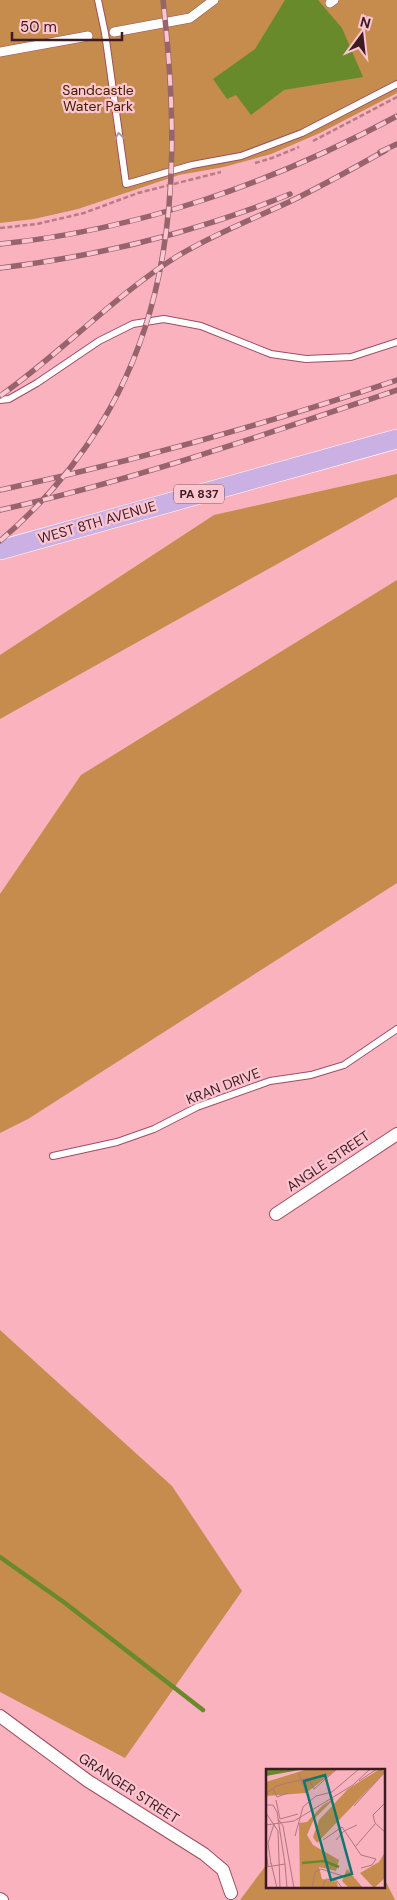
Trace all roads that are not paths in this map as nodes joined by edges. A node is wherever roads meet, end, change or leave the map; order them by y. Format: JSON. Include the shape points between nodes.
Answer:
{"nodes":[{"id":1,"x":98,"y":0,"type":"edge"},
{"id":2,"x":214,"y":0,"type":"edge"},
{"id":3,"x":114,"y":32,"type":"dead end"},
{"id":4,"x":88,"y":36,"type":"dead end"},
{"id":5,"x":0,"y":52,"type":"edge"},
{"id":6,"x":397,"y":84,"type":"edge"},
{"id":7,"x":397,"y":342,"type":"edge"},
{"id":8,"x":0,"y":400,"type":"edge"},
{"id":9,"x":397,"y":438,"type":"edge"},
{"id":10,"x":0,"y":550,"type":"edge"},
{"id":11,"x":397,"y":1029,"type":"edge"},
{"id":12,"x":397,"y":1134,"type":"edge"},
{"id":13,"x":53,"y":1156,"type":"dead end"},
{"id":14,"x":276,"y":1214,"type":"dead end"},
{"id":15,"x":0,"y":1716,"type":"edge"},
{"id":16,"x":231,"y":1893,"type":"dead end"}],
"edges":[{"from":6,"to":1,"type":"lane","one_way":true,"via":[[302,133],[241,156],[192,165],[126,184]]},
{"from":2,"to":3,"type":"street","via":[[190,18]]},
{"from":4,"to":5,"type":"street"},
{"from":7,"to":8,"type":"lane","via":[[351,357],[306,359],[271,354],[200,326],[164,318],[133,324],[99,341],[37,384],[9,399]]},
{"from":9,"to":10,"type":"main road","name":"WEST 8TH AVENUE","number":"PA 837"},
{"from":11,"to":13,"type":"lane","name":"KRAN DRIVE","via":[[344,1065],[311,1075],[270,1081],[198,1107],[154,1129],[117,1142]]},
{"from":12,"to":14,"type":"street","name":"ANGLE STREET"},
{"from":15,"to":16,"type":"street","name":"GRANGER STREET","via":[[88,1781],[204,1854],[223,1870]]}]}
